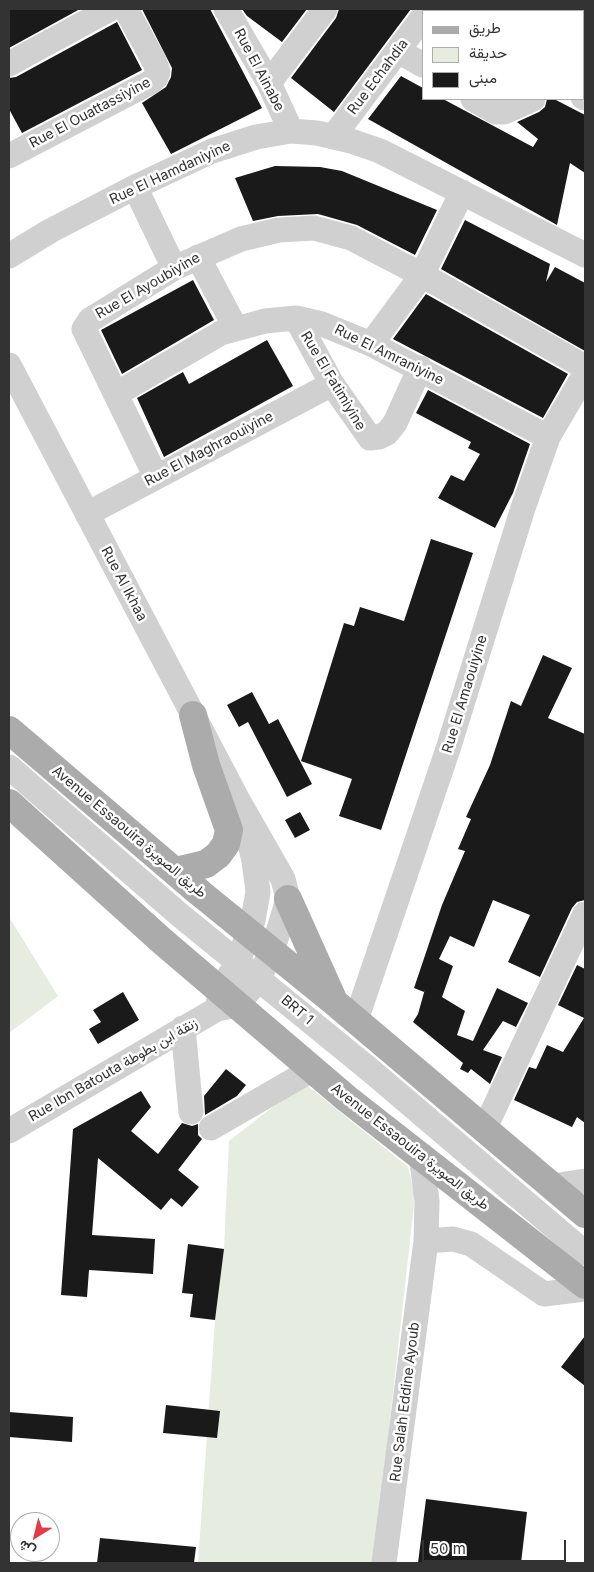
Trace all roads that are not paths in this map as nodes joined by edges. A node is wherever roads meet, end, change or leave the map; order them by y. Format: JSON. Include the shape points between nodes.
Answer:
{"nodes":[{"id":1,"x":110,"y":9,"type":"edge"},
{"id":2,"x":126,"y":9,"type":"edge"},
{"id":3,"x":226,"y":9,"type":"edge"},
{"id":4,"x":325,"y":9,"type":"edge"},
{"id":5,"x":422,"y":19,"type":"edge"},
{"id":6,"x":398,"y":51,"type":"junction"},
{"id":7,"x":9,"y":64,"type":"edge"},
{"id":8,"x":422,"y":64,"type":"edge"},
{"id":9,"x":269,"y":83,"type":"junction"},
{"id":10,"x":475,"y":100,"type":"edge"},
{"id":11,"x":532,"y":100,"type":"edge"},
{"id":12,"x":291,"y":131,"type":"junction"},
{"id":13,"x":333,"y":137,"type":"junction"},
{"id":14,"x":9,"y":155,"type":"edge"},
{"id":15,"x":135,"y":187,"type":"junction"},
{"id":16,"x":462,"y":192,"type":"junction"},
{"id":17,"x":585,"y":255,"type":"edge"},
{"id":18,"x":9,"y":256,"type":"edge"},
{"id":19,"x":198,"y":257,"type":"junction"},
{"id":20,"x":174,"y":268,"type":"junction"},
{"id":21,"x":422,"y":275,"type":"junction"},
{"id":22,"x":296,"y":318,"type":"junction"},
{"id":23,"x":236,"y":330,"type":"junction"},
{"id":24,"x":371,"y":344,"type":"junction"},
{"id":25,"x":9,"y":365,"type":"edge"},
{"id":26,"x":585,"y":366,"type":"edge"},
{"id":27,"x":420,"y":368,"type":"junction"},
{"id":28,"x":585,"y":374,"type":"edge"},
{"id":29,"x":332,"y":384,"type":"junction"},
{"id":30,"x":116,"y":394,"type":"junction"},
{"id":31,"x":548,"y":437,"type":"junction"},
{"id":32,"x":156,"y":477,"type":"junction"},
{"id":33,"x":87,"y":514,"type":"junction"},
{"id":34,"x":193,"y":714,"type":"junction"},
{"id":35,"x":9,"y":730,"type":"edge"},
{"id":36,"x":9,"y":768,"type":"edge"},
{"id":37,"x":239,"y":802,"type":"junction"},
{"id":38,"x":9,"y":803,"type":"edge"},
{"id":39,"x":176,"y":871,"type":"junction"},
{"id":40,"x":288,"y":899,"type":"junction"},
{"id":41,"x":585,"y":914,"type":"edge"},
{"id":42,"x":250,"y":934,"type":"junction"},
{"id":43,"x":272,"y":952,"type":"junction"},
{"id":44,"x":238,"y":962,"type":"junction"},
{"id":45,"x":259,"y":979,"type":"junction"},
{"id":46,"x":225,"y":1001,"type":"junction"},
{"id":47,"x":333,"y":1001,"type":"junction"},
{"id":48,"x":356,"y":1020,"type":"junction"},
{"id":49,"x":183,"y":1028,"type":"junction"},
{"id":50,"x":313,"y":1069,"type":"junction"},
{"id":51,"x":191,"y":1112,"type":"dead end"},
{"id":52,"x":211,"y":1128,"type":"dead end"},
{"id":53,"x":484,"y":1130,"type":"junction"},
{"id":54,"x":9,"y":1131,"type":"edge"},
{"id":55,"x":421,"y":1155,"type":"junction"},
{"id":56,"x":585,"y":1181,"type":"edge"},
{"id":57,"x":553,"y":1186,"type":"junction"},
{"id":58,"x":585,"y":1214,"type":"edge"},
{"id":59,"x":426,"y":1241,"type":"junction"},
{"id":60,"x":585,"y":1253,"type":"edge"},
{"id":61,"x":585,"y":1284,"type":"edge"},
{"id":62,"x":585,"y":1289,"type":"edge"},
{"id":63,"x":384,"y":1563,"type":"edge"}],
"edges":[{"from":1,"to":7,"type":"street"},
{"from":2,"to":14,"type":"street","name":"Rue El Ouattassiyine","via":[[155,63],[156,77]]},
{"from":3,"to":9,"type":"street","name":"Rue El Ainabe"},
{"from":4,"to":9,"type":"street"},
{"from":5,"to":6,"type":"street","name":"Rue Echahdia"},
{"from":6,"to":8,"type":"street"},
{"from":6,"to":13,"type":"street","name":"Rue Echahdia"},
{"from":9,"to":12,"type":"street","name":"Rue El Ainabe"},
{"from":10,"to":11,"type":"street","via":[[496,112],[504,112]]},
{"from":12,"to":13,"type":"street","name":"Rue El Hamdaniyine"},
{"from":12,"to":15,"type":"street","name":"Rue El Hamdaniyine","via":[[222,147]]},
{"from":13,"to":16,"type":"street","name":"Rue El Hamdaniyine","via":[[400,160]]},
{"from":15,"to":18,"type":"street","name":"Rue El Hamdaniyine"},
{"from":15,"to":20,"type":"street"},
{"from":16,"to":17,"type":"street","name":"Rue El Hamdaniyine"},
{"from":16,"to":21,"type":"street"},
{"from":19,"to":20,"type":"street","name":"Rue El Ayoubiyine"},
{"from":19,"to":21,"type":"street","name":"Rue El Ayoubiyine","via":[[241,239],[279,230],[314,228],[351,238]]},
{"from":19,"to":23,"type":"street"},
{"from":20,"to":30,"type":"street","name":"Rue El Ayoubiyine","via":[[86,324],[85,336]]},
{"from":21,"to":24,"type":"street"},
{"from":21,"to":26,"type":"street","name":"Rue El Ayoubiyine"},
{"from":22,"to":23,"type":"street","name":"Rue El Amraniyine","via":[[265,321]]},
{"from":22,"to":24,"type":"street","name":"Rue El Amraniyine","via":[[322,324]]},
{"from":22,"to":29,"type":"street","name":"Rue El Fatimiyine"},
{"from":23,"to":30,"type":"street","name":"Rue El Amraniyine","via":[[221,333]]},
{"from":24,"to":27,"type":"street","name":"Rue El Amraniyine"},
{"from":25,"to":33,"type":"street","name":"Rue Al Ikhaa"},
{"from":27,"to":29,"type":"street","name":"Rue El Fatimiyine","via":[[395,423],[387,433],[374,439],[366,435]]},
{"from":27,"to":31,"type":"street","name":"Rue El Amraniyine"},
{"from":28,"to":31,"type":"street","name":"Rue El Amaouiyine"},
{"from":29,"to":32,"type":"street","name":"Rue El Maghraouiyine"},
{"from":30,"to":32,"type":"street","name":"Rue El Ayoubiyine"},
{"from":31,"to":48,"type":"street","name":"Rue El Amaouiyine","via":[[448,749]]},
{"from":32,"to":33,"type":"street","name":"Rue El Maghraouiyine"},
{"from":33,"to":34,"type":"street","name":"Rue Al Ikhaa"},
{"from":34,"to":37,"type":"street","name":"Rue Al Ikhaa"},
{"from":34,"to":39,"type":"main road","via":[[206,765],[229,830],[226,844],[218,855],[206,864]]},
{"from":35,"to":39,"type":"main road","name":"Avenue Essaouira طريق الصويرة"},
{"from":36,"to":44,"type":"street","name":"BRT 1"},
{"from":37,"to":40,"type":"street","name":"Rue Al Ikhaa","via":[[283,879]]},
{"from":37,"to":42,"type":"street","name":"Rue Al Ikhaa","via":[[258,892]]},
{"from":38,"to":46,"type":"main road","name":"Avenue Essaouira طريق الصويرة"},
{"from":39,"to":42,"type":"main road","name":"Avenue Essaouira طريق الصويرة"},
{"from":40,"to":43,"type":"street"},
{"from":40,"to":47,"type":"main road"},
{"from":41,"to":53,"type":"street"},
{"from":42,"to":43,"type":"main road","name":"Avenue Essaouira طريق الصويرة"},
{"from":42,"to":44,"type":"street","name":"Rue Al Ikhaa"},
{"from":43,"to":45,"type":"street"},
{"from":43,"to":47,"type":"main road"},
{"from":44,"to":45,"type":"street","name":"BRT 1"},
{"from":44,"to":46,"type":"street","name":"Rue Al Ikhaa"},
{"from":45,"to":46,"type":"street"},
{"from":45,"to":60,"type":"street","name":"BRT 1"},
{"from":46,"to":49,"type":"street","name":"Rue Ibn Batouta زنقة ابن بطوطة"},
{"from":46,"to":50,"type":"main road","name":"Avenue Essaouira طريق الصويرة"},
{"from":47,"to":48,"type":"main road"},
{"from":48,"to":53,"type":"main road"},
{"from":49,"to":51,"type":"street"},
{"from":49,"to":54,"type":"street","name":"Rue Ibn Batouta زنقة ابن بطوطة"},
{"from":50,"to":52,"type":"street"},
{"from":50,"to":55,"type":"main road","name":"Avenue Essaouira طريق الصويرة"},
{"from":53,"to":57,"type":"main road"},
{"from":55,"to":59,"type":"street","name":"Rue Salah Eddine Ayoub","via":[[427,1200]]},
{"from":55,"to":61,"type":"main road","name":"Avenue Essaouira طريق الصويرة"},
{"from":56,"to":57,"type":"street"},
{"from":57,"to":58,"type":"main road"},
{"from":59,"to":62,"type":"street","via":[[453,1240],[471,1244],[544,1294]]},
{"from":59,"to":63,"type":"street","name":"Rue Salah Eddine Ayoub"}]}
